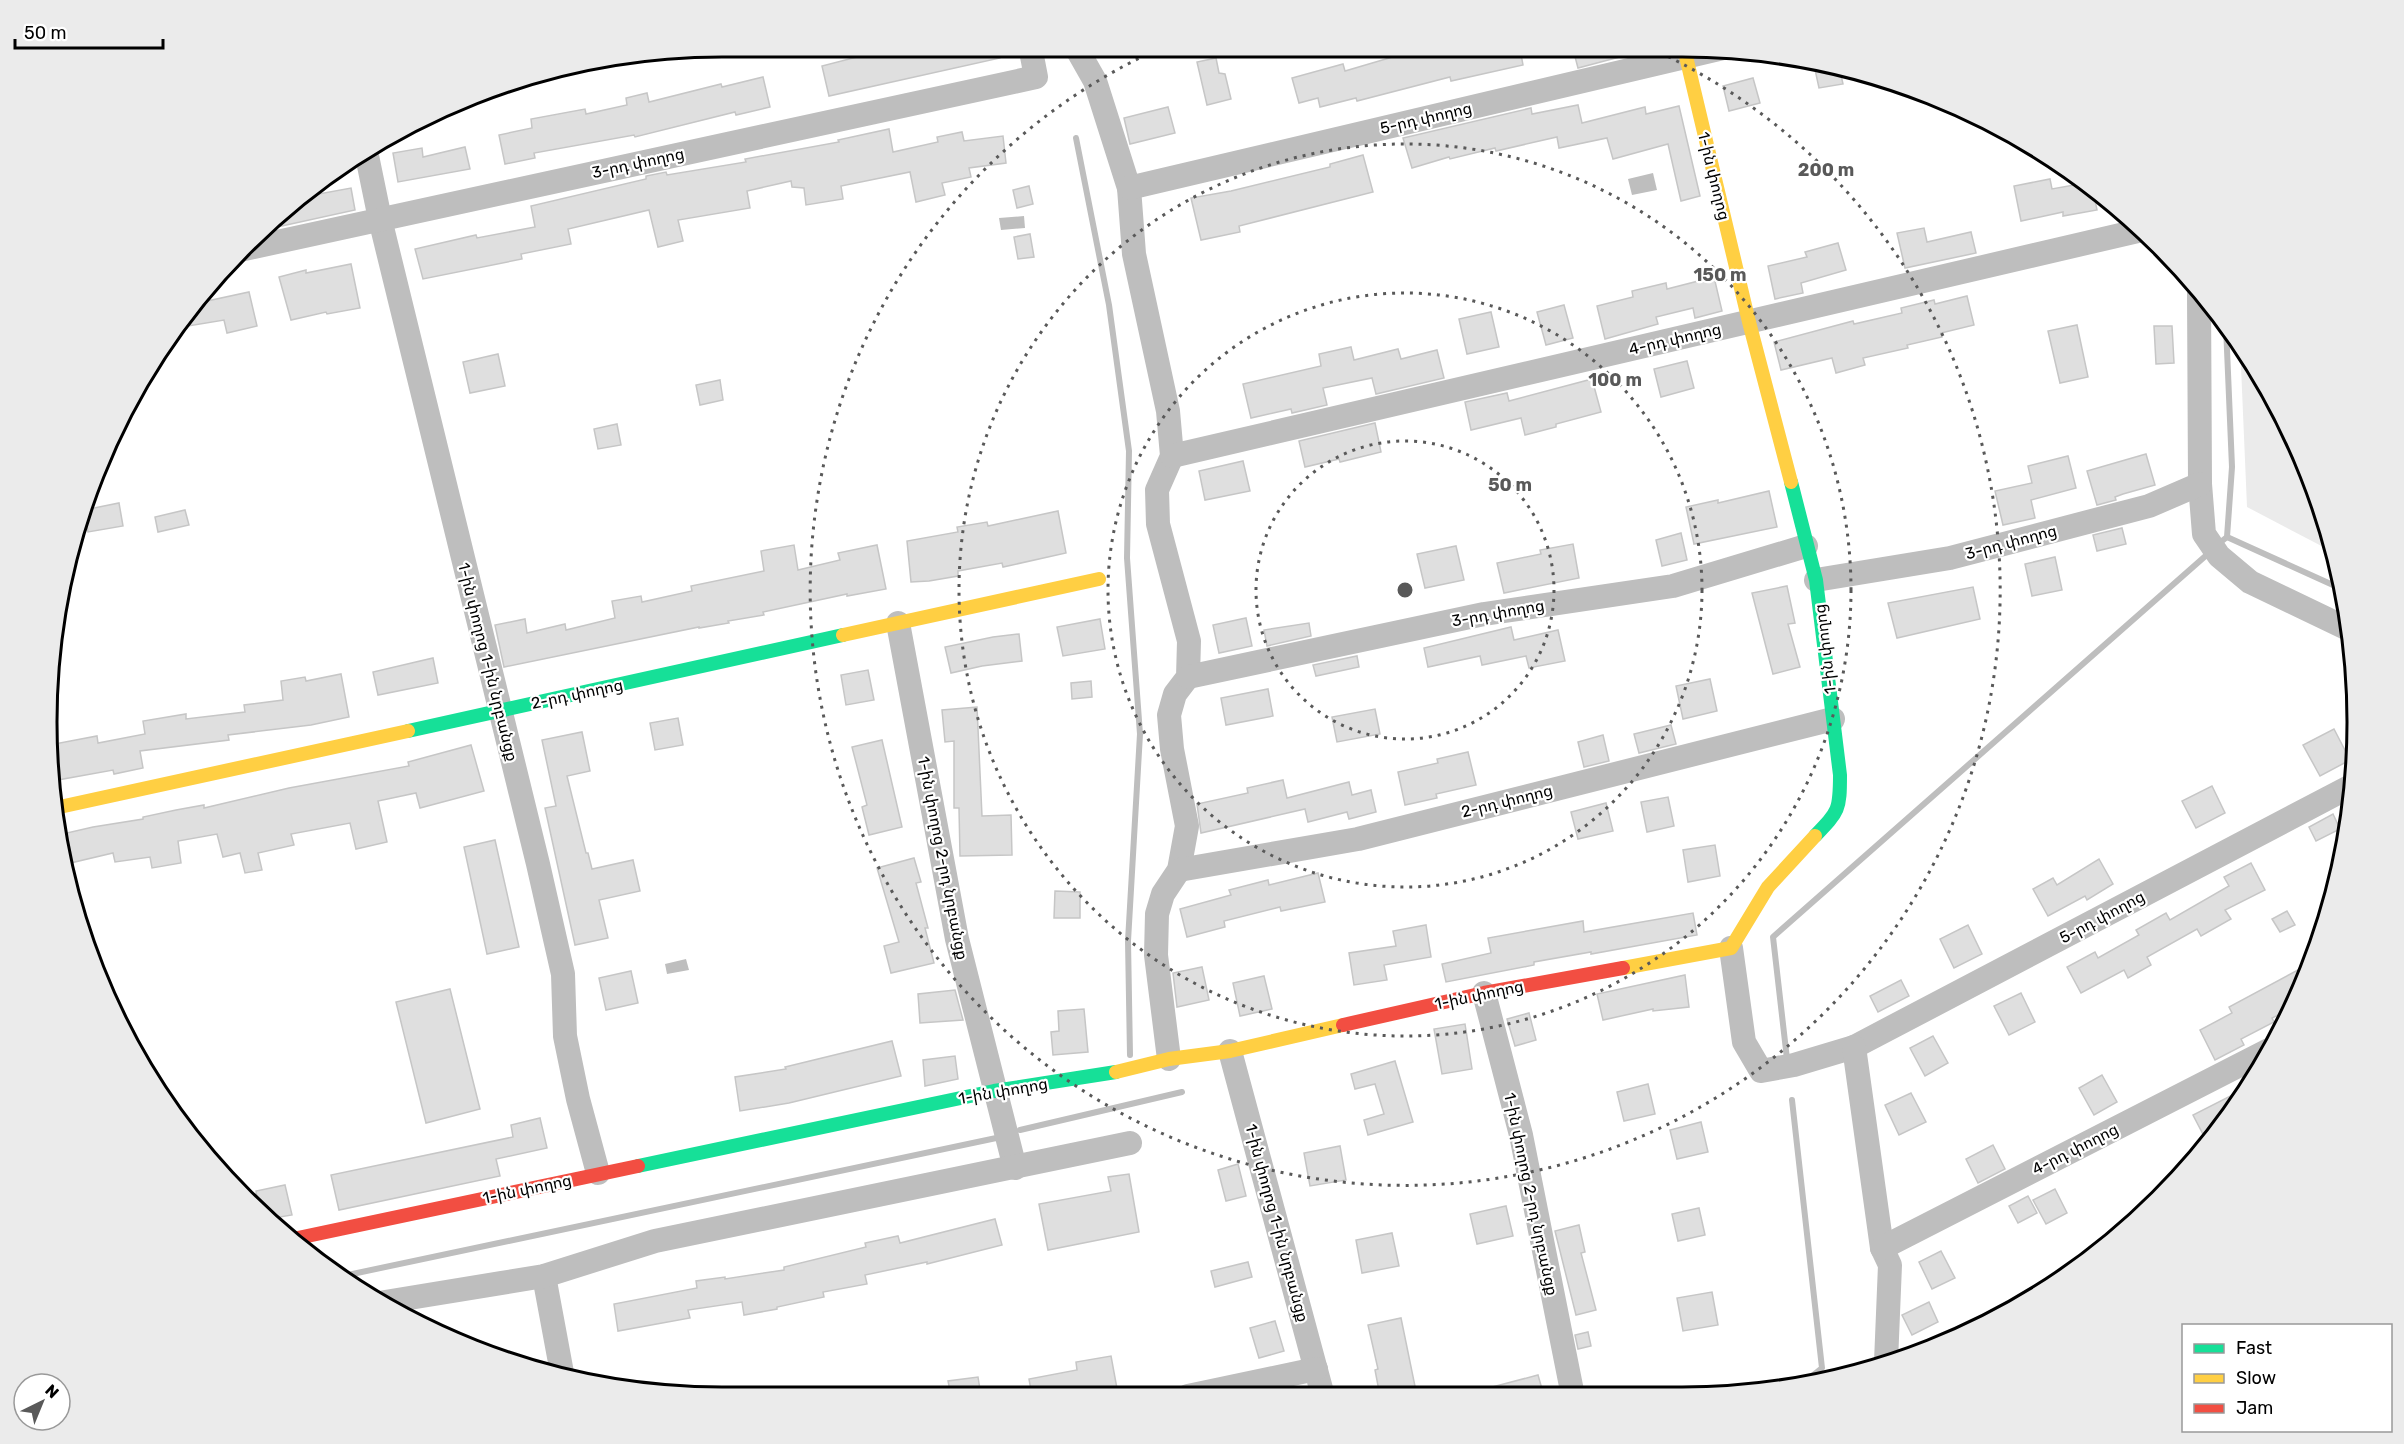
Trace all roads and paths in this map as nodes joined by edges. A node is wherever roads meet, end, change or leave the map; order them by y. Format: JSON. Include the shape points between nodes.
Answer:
{"nodes":[{"id":1,"x":1032,"y":57,"type":"edge"},
{"id":2,"x":1081,"y":57,"type":"edge"},
{"id":3,"x":1668,"y":57,"type":"edge"},
{"id":4,"x":1685,"y":57,"type":"edge"},
{"id":5,"x":368,"y":160,"type":"edge"},
{"id":6,"x":1129,"y":188,"type":"junction"},
{"id":7,"x":380,"y":219,"type":"junction"},
{"id":8,"x":2131,"y":233,"type":"edge"},
{"id":9,"x":260,"y":245,"type":"edge"},
{"id":10,"x":2199,"y":304,"type":"edge"},
{"id":11,"x":1749,"y":322,"type":"junction"},
{"id":12,"x":1172,"y":456,"type":"junction"},
{"id":13,"x":2200,"y":484,"type":"junction"},
{"id":14,"x":1806,"y":546,"type":"junction"},
{"id":15,"x":1100,"y":579,"type":"dead end"},
{"id":16,"x":1816,"y":580,"type":"junction"},
{"id":17,"x":898,"y":623,"type":"junction"},
{"id":18,"x":2339,"y":625,"type":"edge"},
{"id":19,"x":1188,"y":677,"type":"junction"},
{"id":20,"x":500,"y":711,"type":"junction"},
{"id":21,"x":1833,"y":719,"type":"junction"},
{"id":22,"x":2343,"y":790,"type":"edge"},
{"id":23,"x":63,"y":806,"type":"edge"},
{"id":24,"x":1179,"y":870,"type":"junction"},
{"id":25,"x":1731,"y":948,"type":"junction"},
{"id":26,"x":1484,"y":993,"type":"junction"},
{"id":27,"x":1854,"y":1047,"type":"junction"},
{"id":28,"x":1230,"y":1051,"type":"junction"},
{"id":29,"x":2257,"y":1056,"type":"edge"},
{"id":30,"x":1169,"y":1059,"type":"junction"},
{"id":31,"x":994,"y":1091,"type":"junction"},
{"id":32,"x":1130,"y":1143,"type":"dead end"},
{"id":33,"x":1015,"y":1168,"type":"junction"},
{"id":34,"x":598,"y":1173,"type":"junction"},
{"id":35,"x":302,"y":1237,"type":"edge"},
{"id":36,"x":1882,"y":1248,"type":"junction"},
{"id":37,"x":544,"y":1275,"type":"junction"},
{"id":38,"x":394,"y":1300,"type":"edge"},
{"id":39,"x":1886,"y":1355,"type":"edge"},
{"id":40,"x":561,"y":1367,"type":"edge"},
{"id":41,"x":1316,"y":1369,"type":"junction"},
{"id":42,"x":1231,"y":1387,"type":"edge"},
{"id":43,"x":1321,"y":1387,"type":"edge"},
{"id":44,"x":1571,"y":1387,"type":"edge"}],
"edges":[{"from":1,"to":7,"type":"street","name":"3-րդ փողոց","via":[[1036,77]]},
{"from":2,"to":6,"type":"street","via":[[1095,81]]},
{"from":3,"to":6,"type":"street","name":"5-րդ փողոց"},
{"from":4,"to":11,"type":"street","name":"1-ին փողոց"},
{"from":5,"to":7,"type":"street","name":"1-ին փողոց 1-ին նրբանցք"},
{"from":6,"to":12,"type":"street","via":[[1134,254],[1168,411]]},
{"from":7,"to":9,"type":"street","name":"3-րդ փողոց"},
{"from":7,"to":20,"type":"street","name":"1-ին փողոց 1-ին նրբանցք"},
{"from":8,"to":11,"type":"street","name":"4-րդ փողոց"},
{"from":10,"to":13,"type":"street"},
{"from":11,"to":12,"type":"street","name":"4-րդ փողոց"},
{"from":11,"to":14,"type":"street","name":"1-ին փողոց"},
{"from":12,"to":19,"type":"street","via":[[1158,490],[1158,524],[1189,641]]},
{"from":13,"to":16,"type":"street","name":"3-րդ փողոց","via":[[2150,506],[1950,558]]},
{"from":13,"to":18,"type":"street","via":[[2204,534],[2218,556],[2250,582]]},
{"from":14,"to":16,"type":"street","name":"1-ին փողոց"},
{"from":14,"to":19,"type":"street","name":"3-րդ փողոց","via":[[1673,586],[1484,614]]},
{"from":15,"to":17,"type":"street","name":"2-րդ փողոց"},
{"from":16,"to":21,"type":"street","name":"1-ին փողոց"},
{"from":17,"to":20,"type":"street","name":"2-րդ փողոց"},
{"from":17,"to":31,"type":"street","name":"1-ին փողոց 2-րդ նրբանցք","via":[[957,939]]},
{"from":19,"to":24,"type":"street","via":[[1175,694],[1169,715],[1187,826]]},
{"from":20,"to":23,"type":"street","name":"2-րդ փողոց"},
{"from":20,"to":34,"type":"street","name":"1-ին փողոց 1-ին նրբանցք","via":[[563,974],[565,1036]]},
{"from":21,"to":24,"type":"street","name":"2-րդ փողոց","via":[[1358,838]]},
{"from":21,"to":25,"type":"street","name":"1-ին փողոց","via":[[1840,804],[1768,887]]},
{"from":22,"to":27,"type":"street","name":"5-րդ փողոց"},
{"from":24,"to":30,"type":"street","via":[[1163,894],[1157,914],[1156,955]]},
{"from":25,"to":26,"type":"street","name":"1-ին փողոց"},
{"from":25,"to":27,"type":"street","name":"5-րդ փողոց","via":[[1744,1042],[1761,1071]]},
{"from":26,"to":28,"type":"street","name":"1-ին փողոց"},
{"from":26,"to":44,"type":"street","name":"1-ին փողոց 2-րդ նրբանցք","via":[[1521,1135]]},
{"from":27,"to":36,"type":"street"},
{"from":28,"to":30,"type":"street","name":"1-ին փողոց"},
{"from":28,"to":41,"type":"street","name":"1-ին փողոց 1-ին նրբանցք"},
{"from":29,"to":36,"type":"street","name":"4-րդ փողոց"},
{"from":30,"to":31,"type":"street","name":"1-ին փողոց","via":[[1122,1071]]},
{"from":31,"to":33,"type":"street","name":"1-ին փողոց 2-րդ նրբանցք"},
{"from":31,"to":34,"type":"street","name":"1-ին փողոց"},
{"from":32,"to":33,"type":"street"},
{"from":33,"to":37,"type":"street","via":[[655,1240]]},
{"from":34,"to":35,"type":"street","name":"1-ին փողոց"},
{"from":36,"to":39,"type":"street","via":[[1890,1265]]},
{"from":37,"to":38,"type":"street"},
{"from":37,"to":40,"type":"street"},
{"from":41,"to":42,"type":"street"},
{"from":41,"to":43,"type":"street","name":"1-ին փողոց 1-ին նրբանցք"}]}
